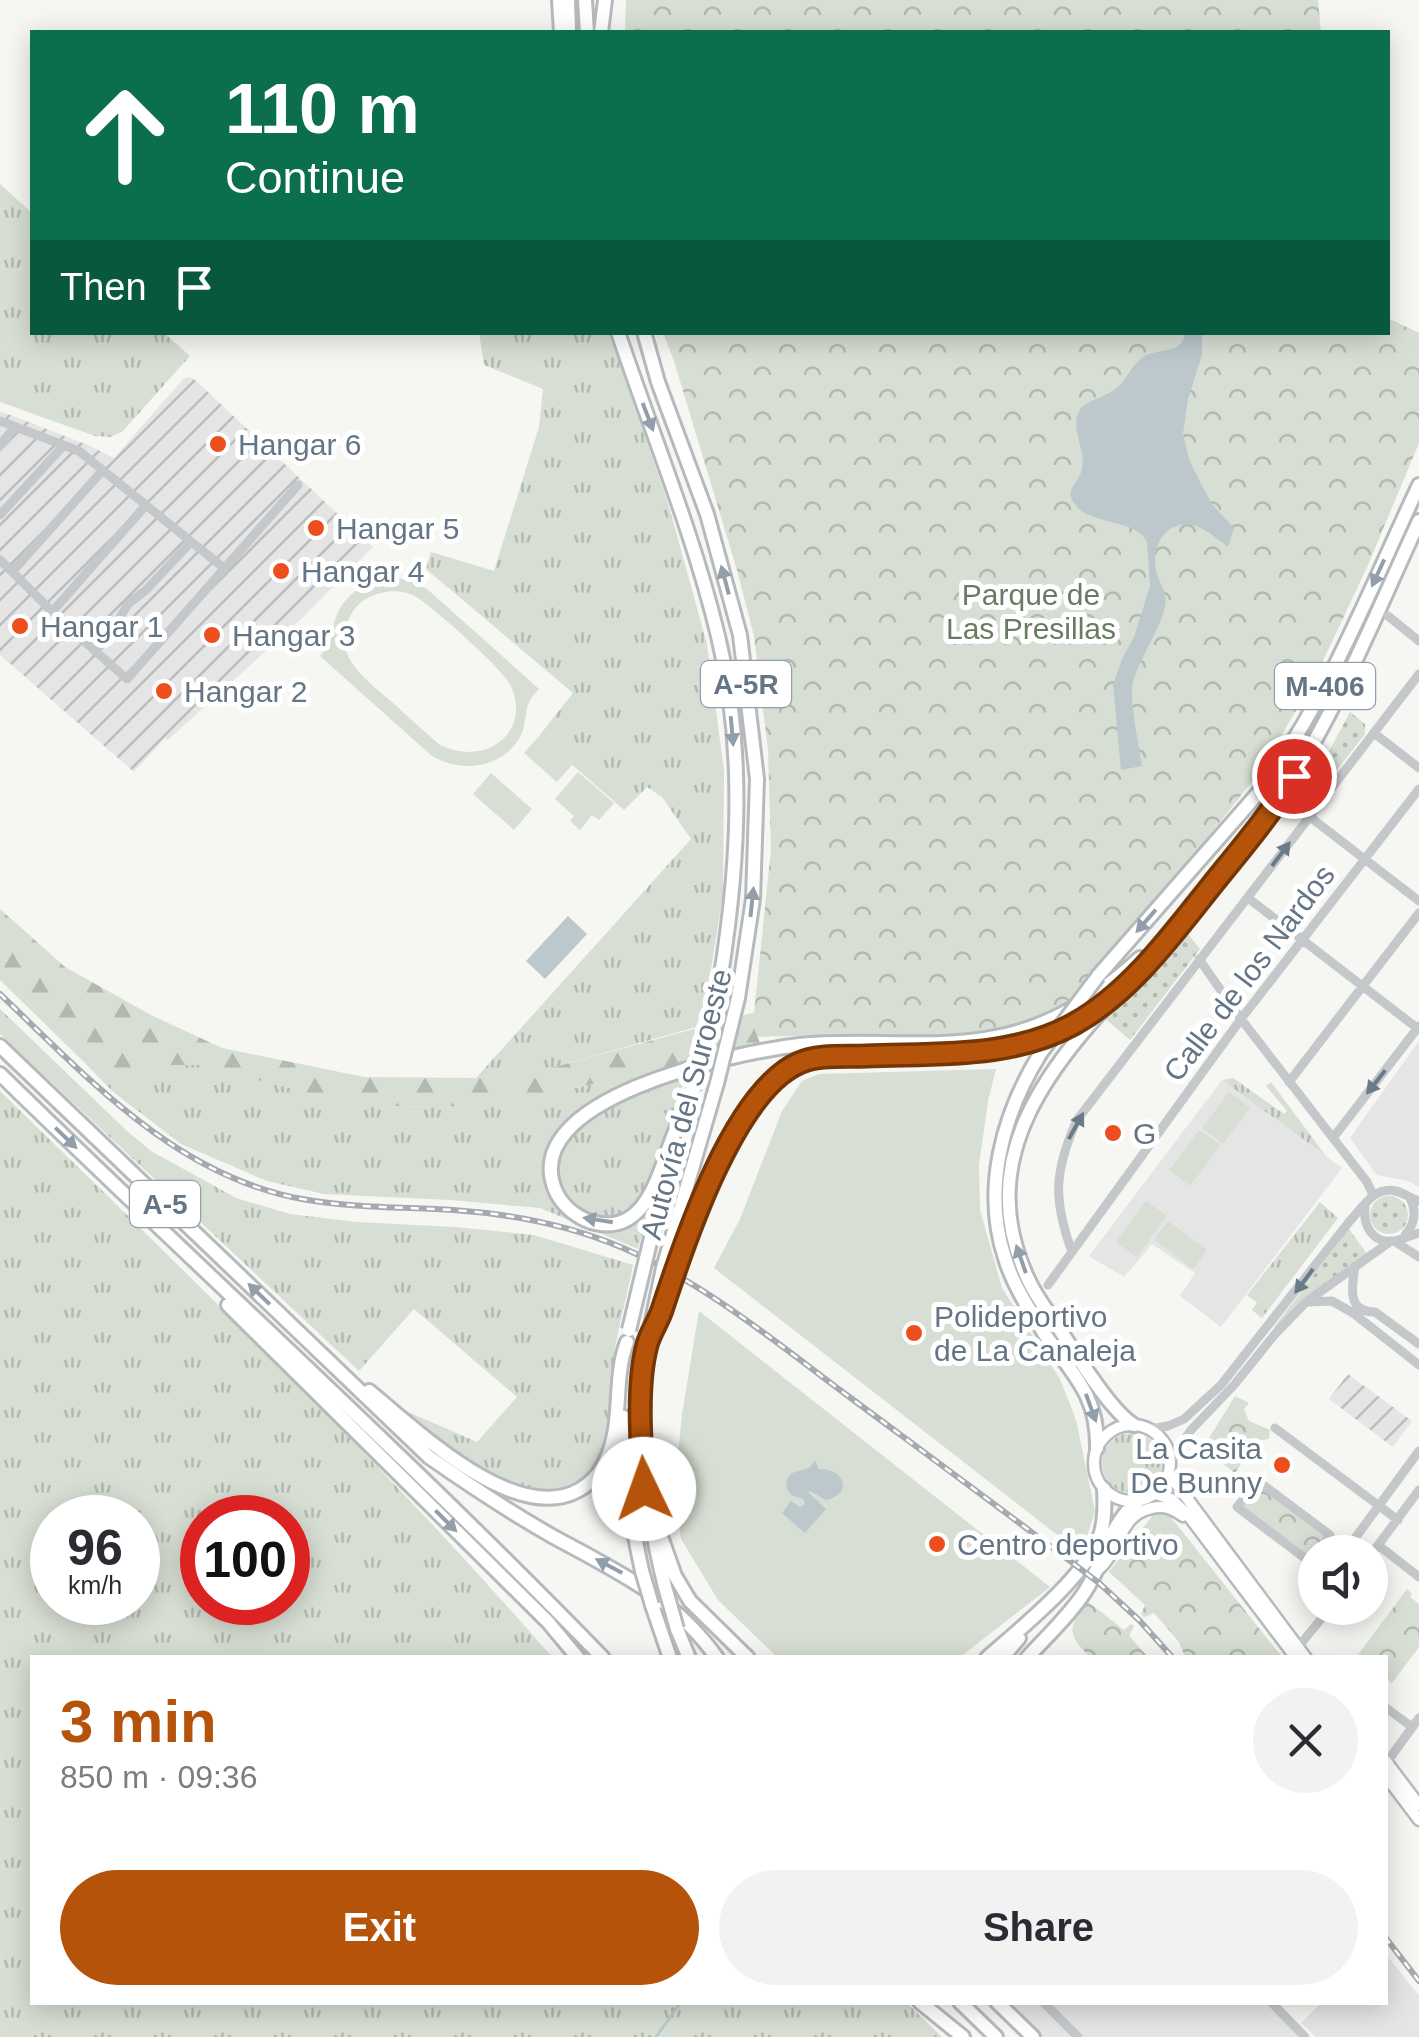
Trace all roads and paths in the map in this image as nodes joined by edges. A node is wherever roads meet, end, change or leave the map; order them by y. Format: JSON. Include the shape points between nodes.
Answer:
{"nodes":[{"id":1,"x":559,"y":0,"type":"edge"},
{"id":2,"x":568,"y":0,"type":"edge"},
{"id":3,"x":585,"y":0,"type":"edge"},
{"id":4,"x":605,"y":0,"type":"edge"},
{"id":5,"x":561,"y":30,"type":"edge"},
{"id":6,"x":569,"y":30,"type":"edge"},
{"id":7,"x":587,"y":30,"type":"edge"},
{"id":8,"x":601,"y":30,"type":"edge"},
{"id":9,"x":619,"y":335,"type":"edge"},
{"id":10,"x":645,"y":335,"type":"edge"},
{"id":11,"x":0,"y":421,"type":"edge"},
{"id":12,"x":15,"y":427,"type":"junction"},
{"id":13,"x":64,"y":444,"type":"junction"},
{"id":14,"x":0,"y":445,"type":"edge"},
{"id":15,"x":103,"y":470,"type":"junction"},
{"id":16,"x":1419,"y":484,"type":"edge"},
{"id":17,"x":298,"y":485,"type":"dead end"},
{"id":18,"x":146,"y":506,"type":"junction"},
{"id":19,"x":0,"y":515,"type":"edge"},
{"id":20,"x":1419,"y":520,"type":"edge"},
{"id":21,"x":191,"y":542,"type":"junction"},
{"id":22,"x":0,"y":560,"type":"edge"},
{"id":23,"x":225,"y":569,"type":"junction"},
{"id":24,"x":12,"y":572,"type":"junction"},
{"id":25,"x":52,"y":612,"type":"junction"},
{"id":26,"x":1388,"y":616,"type":"dead end"},
{"id":27,"x":1419,"y":641,"type":"edge"},
{"id":28,"x":95,"y":651,"type":"junction"},
{"id":29,"x":1419,"y":674,"type":"edge"},
{"id":30,"x":1374,"y":733,"type":"junction"},
{"id":31,"x":1419,"y":768,"type":"edge"},
{"id":32,"x":1419,"y":789,"type":"edge"},
{"id":33,"x":1310,"y":816,"type":"junction"},
{"id":34,"x":1366,"y":859,"type":"junction"},
{"id":35,"x":1217,"y":879,"type":"junction"},
{"id":36,"x":1248,"y":898,"type":"junction"},
{"id":37,"x":1419,"y":900,"type":"edge"},
{"id":38,"x":1419,"y":913,"type":"edge"},
{"id":39,"x":1303,"y":941,"type":"junction"},
{"id":40,"x":1199,"y":958,"type":"junction"},
{"id":41,"x":1363,"y":987,"type":"junction"},
{"id":42,"x":1117,"y":994,"type":"junction"},
{"id":43,"x":1242,"y":1020,"type":"junction"},
{"id":44,"x":1418,"y":1027,"type":"edge"},
{"id":45,"x":0,"y":1046,"type":"edge"},
{"id":46,"x":0,"y":1074,"type":"edge"},
{"id":47,"x":1290,"y":1082,"type":"junction"},
{"id":48,"x":691,"y":1094,"type":"junction"},
{"id":49,"x":1333,"y":1138,"type":"junction"},
{"id":50,"x":1373,"y":1195,"type":"junction"},
{"id":51,"x":1414,"y":1200,"type":"edge"},
{"id":52,"x":131,"y":1202,"type":"junction"},
{"id":53,"x":1366,"y":1205,"type":"junction"},
{"id":54,"x":1417,"y":1231,"type":"edge"},
{"id":55,"x":1396,"y":1240,"type":"junction"},
{"id":56,"x":1072,"y":1252,"type":"junction"},
{"id":57,"x":1419,"y":1257,"type":"edge"},
{"id":58,"x":1355,"y":1266,"type":"junction"},
{"id":59,"x":1048,"y":1285,"type":"dead end"},
{"id":60,"x":1306,"y":1302,"type":"junction"},
{"id":61,"x":1365,"y":1317,"type":"junction"},
{"id":62,"x":628,"y":1336,"type":"junction"},
{"id":63,"x":1419,"y":1344,"type":"edge"},
{"id":64,"x":647,"y":1346,"type":"junction"},
{"id":65,"x":330,"y":1362,"type":"junction"},
{"id":66,"x":1419,"y":1365,"type":"edge"},
{"id":67,"x":1134,"y":1424,"type":"junction"},
{"id":68,"x":1276,"y":1428,"type":"dead end"},
{"id":69,"x":1150,"y":1429,"type":"junction"},
{"id":70,"x":1097,"y":1448,"type":"junction"},
{"id":71,"x":1419,"y":1452,"type":"edge"},
{"id":72,"x":1170,"y":1460,"type":"junction"},
{"id":73,"x":1169,"y":1474,"type":"junction"},
{"id":74,"x":644,"y":1489,"type":"junction"},
{"id":75,"x":1104,"y":1489,"type":"junction"},
{"id":76,"x":1419,"y":1490,"type":"edge"},
{"id":77,"x":1156,"y":1494,"type":"junction"},
{"id":78,"x":1138,"y":1500,"type":"junction"},
{"id":79,"x":1379,"y":1506,"type":"junction"},
{"id":80,"x":1398,"y":1520,"type":"junction"},
{"id":81,"x":1330,"y":1535,"type":"edge"},
{"id":82,"x":1357,"y":1535,"type":"edge"},
{"id":83,"x":1386,"y":1535,"type":"edge"},
{"id":84,"x":1210,"y":1546,"type":"junction"},
{"id":85,"x":1298,"y":1553,"type":"edge"},
{"id":86,"x":1388,"y":1553,"type":"edge"},
{"id":87,"x":1095,"y":1572,"type":"junction"},
{"id":88,"x":1419,"y":1576,"type":"edge"},
{"id":89,"x":1067,"y":1584,"type":"junction"},
{"id":90,"x":683,"y":1625,"type":"junction"},
{"id":91,"x":1318,"y":1625,"type":"edge"},
{"id":92,"x":1298,"y":1654,"type":"edge"},
{"id":93,"x":574,"y":1655,"type":"edge"},
{"id":94,"x":600,"y":1655,"type":"edge"},
{"id":95,"x":669,"y":1655,"type":"edge"},
{"id":96,"x":688,"y":1655,"type":"edge"},
{"id":97,"x":715,"y":1655,"type":"edge"},
{"id":98,"x":722,"y":1655,"type":"edge"},
{"id":99,"x":745,"y":1655,"type":"edge"},
{"id":100,"x":989,"y":1655,"type":"edge"},
{"id":101,"x":1005,"y":1655,"type":"edge"},
{"id":102,"x":1018,"y":1655,"type":"edge"},
{"id":103,"x":1030,"y":1655,"type":"edge"},
{"id":104,"x":1388,"y":1708,"type":"edge"},
{"id":105,"x":1417,"y":1723,"type":"edge"},
{"id":106,"x":1388,"y":1759,"type":"edge"},
{"id":107,"x":1388,"y":1764,"type":"edge"},
{"id":108,"x":1388,"y":1779,"type":"edge"},
{"id":109,"x":1419,"y":1805,"type":"edge"},
{"id":110,"x":1419,"y":1820,"type":"edge"},
{"id":111,"x":924,"y":2005,"type":"edge"},
{"id":112,"x":963,"y":2005,"type":"edge"},
{"id":113,"x":1000,"y":2005,"type":"edge"},
{"id":114,"x":1013,"y":2005,"type":"edge"},
{"id":115,"x":1046,"y":2005,"type":"edge"},
{"id":116,"x":1274,"y":2005,"type":"edge"},
{"id":117,"x":963,"y":2037,"type":"edge"},
{"id":118,"x":996,"y":2037,"type":"edge"},
{"id":119,"x":1036,"y":2037,"type":"edge"},
{"id":120,"x":1078,"y":2037,"type":"edge"},
{"id":121,"x":1305,"y":2037,"type":"edge"}],
"edges":[{"from":1,"to":5,"type":"highway"},
{"from":2,"to":6,"type":"highway"},
{"from":3,"to":7,"type":"highway"},
{"from":4,"to":8,"type":"highway"},
{"from":9,"to":48,"type":"highway","name":"Autovía del Suroeste","number":"A-5R","one_way":true,"bridge":true,"via":[[679,500],[719,638],[730,703],[733,895],[717,999]]},
{"from":64,"to":10,"type":"highway","name":"Autovía del Suroeste","number":"A-5R","one_way":true,"bridge":true,"via":[[738,998],[753,899],[756,779],[740,635],[707,514]]},
{"from":11,"to":12,"type":"street"},
{"from":12,"to":13,"type":"street"},
{"from":12,"to":14,"type":"street"},
{"from":13,"to":15,"type":"street"},
{"from":13,"to":19,"type":"street"},
{"from":15,"to":18,"type":"street"},
{"from":15,"to":24,"type":"street"},
{"from":16,"to":70,"type":"highway","number":"M-406","one_way":true,"bridge":true,"via":[[1317,703],[1283,759],[1098,976],[1040,1054],[1015,1101],[996,1183],[1004,1258],[1090,1401]]},
{"from":17,"to":23,"type":"street"},
{"from":18,"to":21,"type":"street"},
{"from":18,"to":25,"type":"street"},
{"from":20,"to":35,"type":"highway","number":"M-406","via":[[1307,753]]},
{"from":21,"to":23,"type":"street"},
{"from":21,"to":28,"type":"street","via":[[128,604]]},
{"from":22,"to":24,"type":"street"},
{"from":23,"to":28,"type":"street","via":[[127,679]]},
{"from":24,"to":25,"type":"street"},
{"from":25,"to":28,"type":"street"},
{"from":26,"to":27,"type":"street"},
{"from":29,"to":30,"type":"street"},
{"from":30,"to":31,"type":"street"},
{"from":30,"to":33,"type":"street"},
{"from":32,"to":34,"type":"street","name":"Calle de los Nardos"},
{"from":33,"to":34,"type":"street"},
{"from":36,"to":33,"type":"street","one_way":true},
{"from":34,"to":37,"type":"street"},
{"from":34,"to":39,"type":"street","name":"Calle de los Nardos"},
{"from":35,"to":42,"type":"highway","number":"M-406"},
{"from":48,"to":35,"type":"highway","one_way":true,"via":[[642,1208],[613,1224],[572,1212],[556,1192],[552,1164],[567,1130],[594,1108],[664,1075],[747,1054],[801,1045],[969,1041],[1044,1022],[1131,966]]},
{"from":36,"to":39,"type":"street"},
{"from":36,"to":40,"type":"street"},
{"from":38,"to":41,"type":"street"},
{"from":39,"to":41,"type":"street"},
{"from":39,"to":43,"type":"street","name":"Calle de los Nardos"},
{"from":40,"to":43,"type":"street"},
{"from":56,"to":40,"type":"street","one_way":true,"via":[[1059,1208],[1062,1152],[1077,1120]]},
{"from":41,"to":44,"type":"street"},
{"from":41,"to":47,"type":"street"},
{"from":42,"to":64,"type":"highway","bridge":true,"via":[[1075,1024],[1015,1046],[826,1057],[799,1062],[780,1075],[728,1142]]},
{"from":67,"to":42,"type":"highway","number":"M-406","one_way":true,"via":[[1114,1408],[1029,1282],[1009,1201],[1018,1136],[1036,1094]]},
{"from":43,"to":47,"type":"street"},
{"from":43,"to":56,"type":"street","name":"Calle de los Nardos"},
{"from":44,"to":49,"type":"street","one_way":true},
{"from":65,"to":45,"type":"highway","name":"Autovía del Suroeste","number":"A-5","one_way":true},
{"from":46,"to":52,"type":"highway","number":"A-5","one_way":true},
{"from":47,"to":49,"type":"street"},
{"from":48,"to":62,"type":"highway","name":"Autovía del Suroeste","number":"A-5R","bridge":true},
{"from":49,"to":50,"type":"street"},
{"from":50,"to":51,"type":"street","via":[[1393,1190]]},
{"from":50,"to":53,"type":"street"},
{"from":51,"to":54,"type":"street"},
{"from":52,"to":93,"type":"highway","one_way":true},
{"from":52,"to":94,"type":"highway","number":"A-5"},
{"from":53,"to":55,"type":"street","via":[[1368,1229],[1379,1239]]},
{"from":53,"to":69,"type":"street","one_way":true,"via":[[1221,1385],[1184,1419]]},
{"from":54,"to":55,"type":"street"},
{"from":55,"to":57,"type":"street"},
{"from":55,"to":58,"type":"street"},
{"from":56,"to":59,"type":"street","name":"Calle de los Nardos"},
{"from":58,"to":60,"type":"street"},
{"from":58,"to":61,"type":"street","via":[[1352,1298]]},
{"from":60,"to":61,"type":"street","via":[[1332,1301]]},
{"from":60,"to":72,"type":"street"},
{"from":61,"to":63,"type":"street","via":[[1375,1312]]},
{"from":61,"to":66,"type":"street"},
{"from":62,"to":65,"type":"highway","via":[[607,1458],[588,1485],[556,1498],[520,1495],[482,1476]]},
{"from":62,"to":95,"type":"highway","name":"Autovía del Suroeste","number":"A-5R","bridge":true,"via":[[622,1450],[628,1507]]},
{"from":64,"to":74,"type":"highway","name":"Autovía del Suroeste","number":"A-5R"},
{"from":90,"to":65,"type":"highway","name":"Autovía del Suroeste","number":"A-5","one_way":true,"via":[[635,1580],[500,1506],[429,1457]]},
{"from":67,"to":69,"type":"main road"},
{"from":67,"to":70,"type":"main road","via":[[1109,1433]]},
{"from":68,"to":79,"type":"street"},
{"from":69,"to":72,"type":"main road"},
{"from":70,"to":75,"type":"main road","via":[[1095,1471]]},
{"from":71,"to":79,"type":"street"},
{"from":72,"to":73,"type":"main road"},
{"from":73,"to":77,"type":"main road"},
{"from":73,"to":92,"type":"main road"},
{"from":74,"to":90,"type":"highway","name":"Autovía del Suroeste","number":"A-5R","bridge":true,"via":[[665,1587]]},
{"from":74,"to":99,"type":"highway","via":[[690,1601]]},
{"from":75,"to":78,"type":"main road"},
{"from":75,"to":89,"type":"highway","via":[[1099,1538]]},
{"from":76,"to":80,"type":"street"},
{"from":77,"to":78,"type":"main road"},
{"from":77,"to":84,"type":"main road","via":[[1178,1504]]},
{"from":78,"to":87,"type":"highway","via":[[1118,1522]]},
{"from":79,"to":80,"type":"street"},
{"from":79,"to":82,"type":"street"},
{"from":80,"to":83,"type":"street"},
{"from":81,"to":85,"type":"street","via":[[1258,1482],[1237,1507]]},
{"from":84,"to":87,"type":"main road","via":[[1174,1510],[1149,1508],[1130,1520]]},
{"from":84,"to":92,"type":"main road"},
{"from":86,"to":88,"type":"street"},
{"from":87,"to":102,"type":"highway"},
{"from":87,"to":103,"type":"highway"},
{"from":89,"to":100,"type":"highway"},
{"from":89,"to":101,"type":"highway"},
{"from":90,"to":96,"type":"highway","name":"Autovía del Suroeste","number":"A-5R"},
{"from":90,"to":97,"type":"highway","name":"Autovía del Suroeste","number":"A-5"},
{"from":90,"to":98,"type":"highway"},
{"from":91,"to":92,"type":"street"},
{"from":104,"to":105,"type":"street"},
{"from":105,"to":106,"type":"street"},
{"from":107,"to":109,"type":"main road"},
{"from":108,"to":110,"type":"main road"},
{"from":111,"to":117,"type":"highway"},
{"from":112,"to":118,"type":"highway"},
{"from":113,"to":119,"type":"highway"},
{"from":114,"to":119,"type":"highway"},
{"from":115,"to":120,"type":"street"},
{"from":116,"to":121,"type":"street"}]}
